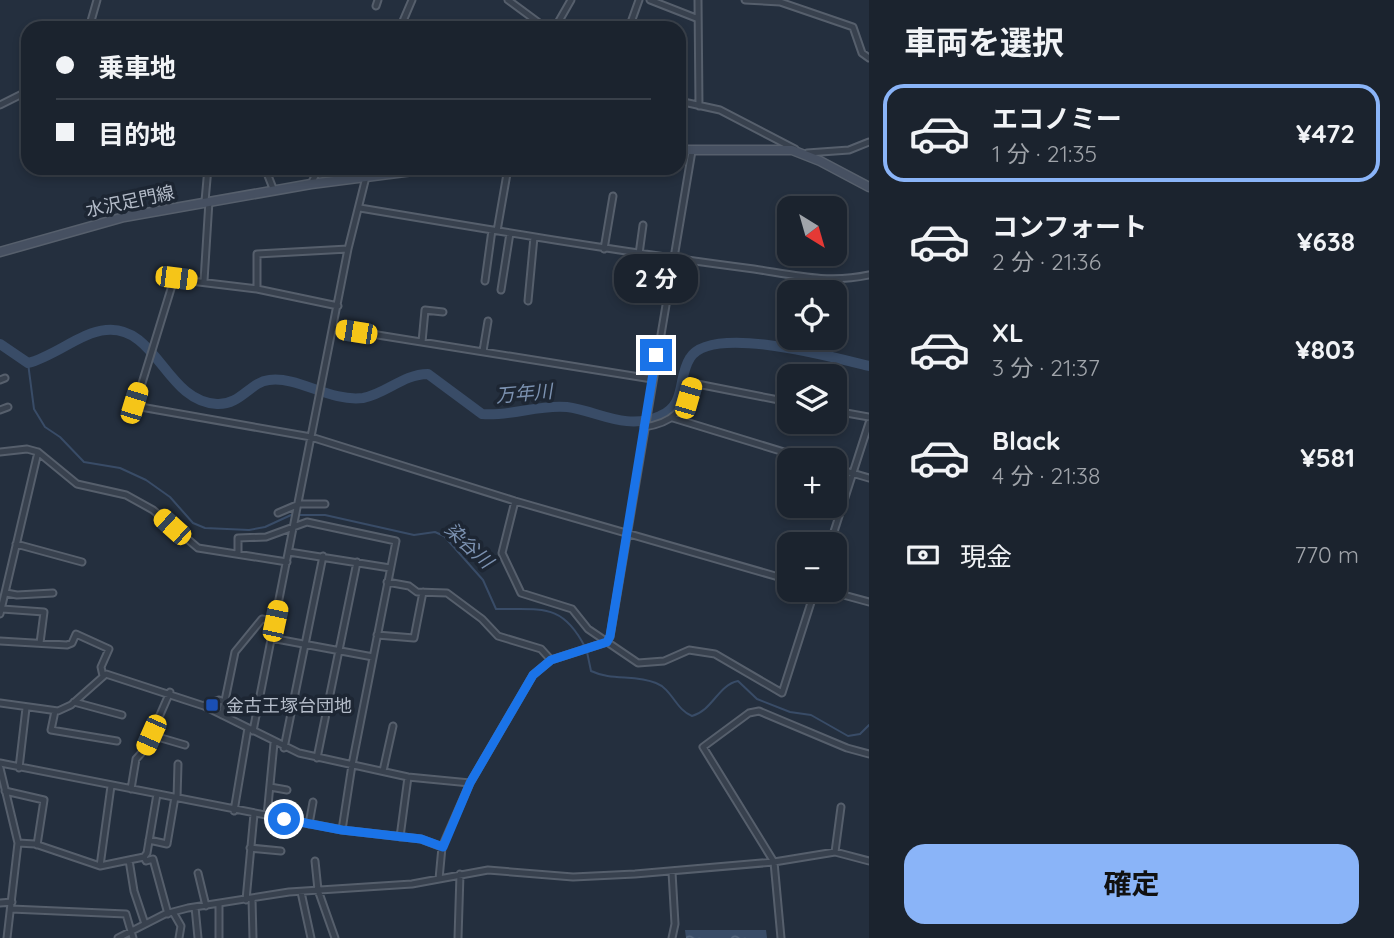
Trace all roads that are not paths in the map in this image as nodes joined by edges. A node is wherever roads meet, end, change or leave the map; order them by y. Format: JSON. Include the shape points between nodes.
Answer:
{"nodes":[{"id":1,"x":97,"y":0,"type":"edge"},
{"id":2,"x":412,"y":0,"type":"edge"},
{"id":3,"x":508,"y":0,"type":"edge"},
{"id":4,"x":571,"y":0,"type":"edge"},
{"id":5,"x":639,"y":0,"type":"edge"},
{"id":6,"x":650,"y":0,"type":"edge"},
{"id":7,"x":698,"y":0,"type":"edge"},
{"id":8,"x":745,"y":0,"type":"edge"},
{"id":9,"x":696,"y":18,"type":"junction"},
{"id":10,"x":91,"y":21,"type":"edge"},
{"id":11,"x":403,"y":21,"type":"edge"},
{"id":12,"x":536,"y":21,"type":"edge"},
{"id":13,"x":559,"y":21,"type":"edge"},
{"id":14,"x":632,"y":21,"type":"edge"},
{"id":15,"x":869,"y":58,"type":"edge"},
{"id":16,"x":21,"y":95,"type":"edge"},
{"id":17,"x":686,"y":103,"type":"edge"},
{"id":18,"x":0,"y":106,"type":"edge"},
{"id":19,"x":699,"y":106,"type":"junction"},
{"id":20,"x":869,"y":142,"type":"edge"},
{"id":21,"x":686,"y":151,"type":"edge"},
{"id":22,"x":692,"y":151,"type":"junction"},
{"id":23,"x":802,"y":153,"type":"junction"},
{"id":24,"x":208,"y":175,"type":"edge"},
{"id":25,"x":268,"y":175,"type":"edge"},
{"id":26,"x":316,"y":175,"type":"edge"},
{"id":27,"x":382,"y":175,"type":"edge"},
{"id":28,"x":506,"y":175,"type":"edge"},
{"id":29,"x":366,"y":177,"type":"junction"},
{"id":30,"x":311,"y":184,"type":"junction"},
{"id":31,"x":869,"y":187,"type":"edge"},
{"id":32,"x":274,"y":191,"type":"junction"},
{"id":33,"x":613,"y":196,"type":"dead end"},
{"id":34,"x":207,"y":201,"type":"junction"},
{"id":35,"x":360,"y":208,"type":"junction"},
{"id":36,"x":643,"y":225,"type":"dead end"},
{"id":37,"x":494,"y":230,"type":"junction"},
{"id":38,"x":510,"y":233,"type":"junction"},
{"id":39,"x":534,"y":237,"type":"junction"},
{"id":40,"x":604,"y":248,"type":"junction"},
{"id":41,"x":348,"y":249,"type":"junction"},
{"id":42,"x":0,"y":252,"type":"edge"},
{"id":43,"x":639,"y":254,"type":"junction"},
{"id":44,"x":671,"y":260,"type":"junction"},
{"id":45,"x":869,"y":275,"type":"edge"},
{"id":46,"x":204,"y":281,"type":"junction"},
{"id":47,"x":485,"y":281,"type":"dead end"},
{"id":48,"x":257,"y":289,"type":"junction"},
{"id":49,"x":501,"y":290,"type":"dead end"},
{"id":50,"x":528,"y":301,"type":"dead end"},
{"id":51,"x":338,"y":306,"type":"junction"},
{"id":52,"x":443,"y":312,"type":"dead end"},
{"id":53,"x":488,"y":321,"type":"dead end"},
{"id":54,"x":334,"y":328,"type":"junction"},
{"id":55,"x":422,"y":342,"type":"junction"},
{"id":56,"x":483,"y":351,"type":"junction"},
{"id":57,"x":652,"y":379,"type":"junction"},
{"id":58,"x":777,"y":400,"type":"edge"},
{"id":59,"x":8,"y":407,"type":"dead end"},
{"id":60,"x":0,"y":410,"type":"edge"},
{"id":61,"x":847,"y":413,"type":"edge"},
{"id":62,"x":869,"y":417,"type":"edge"},
{"id":63,"x":673,"y":418,"type":"junction"},
{"id":64,"x":869,"y":423,"type":"edge"},
{"id":65,"x":644,"y":427,"type":"junction"},
{"id":66,"x":311,"y":437,"type":"junction"},
{"id":67,"x":777,"y":450,"type":"edge"},
{"id":68,"x":0,"y":452,"type":"edge"},
{"id":69,"x":38,"y":452,"type":"junction"},
{"id":70,"x":847,"y":471,"type":"edge"},
{"id":71,"x":853,"y":473,"type":"junction"},
{"id":72,"x":869,"y":478,"type":"edge"},
{"id":73,"x":515,"y":501,"type":"junction"},
{"id":74,"x":326,"y":504,"type":"dead end"},
{"id":75,"x":298,"y":508,"type":"junction"},
{"id":76,"x":278,"y":513,"type":"dead end"},
{"id":77,"x":296,"y":522,"type":"junction"},
{"id":78,"x":834,"y":532,"type":"edge"},
{"id":79,"x":626,"y":534,"type":"junction"},
{"id":80,"x":16,"y":544,"type":"junction"},
{"id":81,"x":289,"y":552,"type":"junction"},
{"id":82,"x":238,"y":554,"type":"junction"},
{"id":83,"x":323,"y":556,"type":"junction"},
{"id":84,"x":82,"y":562,"type":"dead end"},
{"id":85,"x":287,"y":562,"type":"junction"},
{"id":86,"x":357,"y":562,"type":"junction"},
{"id":87,"x":390,"y":568,"type":"junction"},
{"id":88,"x":777,"y":577,"type":"edge"},
{"id":89,"x":387,"y":582,"type":"junction"},
{"id":90,"x":423,"y":592,"type":"junction"},
{"id":91,"x":6,"y":593,"type":"junction"},
{"id":92,"x":53,"y":593,"type":"dead end"},
{"id":93,"x":847,"y":596,"type":"edge"},
{"id":94,"x":811,"y":602,"type":"edge"},
{"id":95,"x":869,"y":602,"type":"edge"},
{"id":96,"x":1,"y":611,"type":"edge"},
{"id":97,"x":275,"y":621,"type":"junction"},
{"id":98,"x":377,"y":635,"type":"junction"},
{"id":99,"x":271,"y":638,"type":"junction"},
{"id":100,"x":0,"y":641,"type":"edge"},
{"id":101,"x":607,"y":642,"type":"junction"},
{"id":102,"x":40,"y":643,"type":"junction"},
{"id":103,"x":306,"y":644,"type":"junction"},
{"id":104,"x":337,"y":651,"type":"junction"},
{"id":105,"x":373,"y":657,"type":"junction"},
{"id":106,"x":551,"y":660,"type":"junction"},
{"id":107,"x":103,"y":676,"type":"junction"},
{"id":108,"x":170,"y":692,"type":"junction"},
{"id":109,"x":74,"y":702,"type":"junction"},
{"id":110,"x":225,"y":702,"type":"junction"},
{"id":111,"x":0,"y":703,"type":"edge"},
{"id":112,"x":204,"y":706,"type":"junction"},
{"id":113,"x":26,"y":708,"type":"junction"},
{"id":114,"x":55,"y":711,"type":"junction"},
{"id":115,"x":122,"y":715,"type":"dead end"},
{"id":116,"x":222,"y":715,"type":"junction"},
{"id":117,"x":393,"y":726,"type":"dead end"},
{"id":118,"x":251,"y":730,"type":"junction"},
{"id":119,"x":151,"y":735,"type":"junction"},
{"id":120,"x":117,"y":741,"type":"dead end"},
{"id":121,"x":274,"y":743,"type":"junction"},
{"id":122,"x":186,"y":745,"type":"dead end"},
{"id":123,"x":284,"y":748,"type":"junction"},
{"id":124,"x":869,"y":754,"type":"edge"},
{"id":125,"x":317,"y":758,"type":"junction"},
{"id":126,"x":178,"y":764,"type":"dead end"},
{"id":127,"x":352,"y":765,"type":"junction"},
{"id":128,"x":0,"y":766,"type":"edge"},
{"id":129,"x":19,"y":768,"type":"junction"},
{"id":130,"x":383,"y":771,"type":"junction"},
{"id":131,"x":408,"y":777,"type":"junction"},
{"id":132,"x":470,"y":783,"type":"junction"},
{"id":133,"x":111,"y":786,"type":"junction"},
{"id":134,"x":270,"y":787,"type":"junction"},
{"id":135,"x":131,"y":789,"type":"junction"},
{"id":136,"x":287,"y":790,"type":"dead end"},
{"id":137,"x":5,"y":791,"type":"junction"},
{"id":138,"x":158,"y":794,"type":"junction"},
{"id":139,"x":176,"y":797,"type":"junction"},
{"id":140,"x":313,"y":802,"type":"dead end"},
{"id":141,"x":841,"y":807,"type":"dead end"},
{"id":142,"x":234,"y":811,"type":"junction"},
{"id":143,"x":254,"y":814,"type":"junction"},
{"id":144,"x":267,"y":816,"type":"junction"},
{"id":145,"x":309,"y":824,"type":"junction"},
{"id":146,"x":342,"y":830,"type":"junction"},
{"id":147,"x":400,"y":836,"type":"junction"},
{"id":148,"x":149,"y":841,"type":"junction"},
{"id":149,"x":18,"y":843,"type":"junction"},
{"id":150,"x":37,"y":845,"type":"junction"},
{"id":151,"x":443,"y":847,"type":"junction"},
{"id":152,"x":250,"y":848,"type":"junction"},
{"id":153,"x":281,"y":851,"type":"dead end"},
{"id":154,"x":835,"y":852,"type":"junction"},
{"id":155,"x":144,"y":857,"type":"junction"},
{"id":156,"x":129,"y":860,"type":"junction"},
{"id":157,"x":315,"y":861,"type":"dead end"},
{"id":158,"x":869,"y":861,"type":"edge"},
{"id":159,"x":774,"y":862,"type":"junction"},
{"id":160,"x":100,"y":866,"type":"junction"},
{"id":161,"x":671,"y":872,"type":"junction"},
{"id":162,"x":198,"y":873,"type":"dead end"},
{"id":163,"x":460,"y":874,"type":"junction"},
{"id":164,"x":439,"y":879,"type":"junction"},
{"id":165,"x":318,"y":890,"type":"junction"},
{"id":166,"x":301,"y":891,"type":"junction"},
{"id":167,"x":249,"y":900,"type":"junction"},
{"id":168,"x":12,"y":902,"type":"junction"},
{"id":169,"x":0,"y":903,"type":"edge"},
{"id":170,"x":219,"y":904,"type":"junction"},
{"id":171,"x":206,"y":906,"type":"junction"},
{"id":172,"x":195,"y":907,"type":"junction"},
{"id":173,"x":11,"y":909,"type":"junction"},
{"id":174,"x":170,"y":913,"type":"junction"},
{"id":175,"x":145,"y":924,"type":"junction"},
{"id":176,"x":132,"y":935,"type":"edge"},
{"id":177,"x":7,"y":938,"type":"edge"},
{"id":178,"x":118,"y":938,"type":"edge"},
{"id":179,"x":179,"y":938,"type":"edge"},
{"id":180,"x":198,"y":938,"type":"edge"},
{"id":181,"x":219,"y":938,"type":"edge"},
{"id":182,"x":253,"y":938,"type":"edge"},
{"id":183,"x":311,"y":938,"type":"edge"},
{"id":184,"x":335,"y":938,"type":"edge"},
{"id":185,"x":458,"y":938,"type":"edge"},
{"id":186,"x":672,"y":938,"type":"edge"},
{"id":187,"x":781,"y":938,"type":"edge"}],
"edges":[{"from":1,"to":10,"type":"street"},
{"from":2,"to":11,"type":"street"},
{"from":3,"to":12,"type":"street"},
{"from":4,"to":13,"type":"street"},
{"from":5,"to":14,"type":"street"},
{"from":6,"to":9,"type":"street"},
{"from":7,"to":9,"type":"street"},
{"from":8,"to":15,"type":"street","via":[[780,2],[852,27],[862,53]]},
{"from":9,"to":19,"type":"street"},
{"from":16,"to":18,"type":"street"},
{"from":17,"to":19,"type":"street"},
{"from":19,"to":23,"type":"street","via":[[742,119]]},
{"from":20,"to":23,"type":"street","via":[[849,150]]},
{"from":21,"to":22,"type":"main road"},
{"from":22,"to":23,"type":"main road","via":[[781,149]]},
{"from":22,"to":44,"type":"street"},
{"from":23,"to":31,"type":"main road"},
{"from":24,"to":34,"type":"street"},
{"from":25,"to":32,"type":"street"},
{"from":26,"to":30,"type":"street"},
{"from":27,"to":29,"type":"main road","name":"水沢足門線"},
{"from":28,"to":37,"type":"street"},
{"from":29,"to":30,"type":"main road","name":"水沢足門線"},
{"from":29,"to":35,"type":"street"},
{"from":30,"to":32,"type":"main road","name":"水沢足門線"},
{"from":32,"to":34,"type":"main road","name":"水沢足門線"},
{"from":33,"to":40,"type":"street"},
{"from":34,"to":42,"type":"main road","name":"水沢足門線","via":[[124,217]]},
{"from":34,"to":46,"type":"street"},
{"from":35,"to":37,"type":"street"},
{"from":35,"to":41,"type":"street"},
{"from":36,"to":43,"type":"street"},
{"from":37,"to":38,"type":"street"},
{"from":37,"to":47,"type":"street"},
{"from":38,"to":39,"type":"street"},
{"from":38,"to":49,"type":"street"},
{"from":39,"to":40,"type":"street"},
{"from":39,"to":50,"type":"street"},
{"from":40,"to":43,"type":"street"},
{"from":41,"to":48,"type":"street","via":[[257,254]]},
{"from":41,"to":51,"type":"street"},
{"from":43,"to":44,"type":"street"},
{"from":44,"to":45,"type":"street","via":[[822,281]]},
{"from":44,"to":57,"type":"street"},
{"from":46,"to":48,"type":"street"},
{"from":46,"to":66,"type":"street","via":[[174,279],[135,406]]},
{"from":48,"to":51,"type":"street"},
{"from":51,"to":54,"type":"street"},
{"from":52,"to":55,"type":"street","via":[[425,310]]},
{"from":53,"to":56,"type":"street"},
{"from":54,"to":55,"type":"street"},
{"from":54,"to":66,"type":"street"},
{"from":55,"to":56,"type":"street"},
{"from":56,"to":57,"type":"street"},
{"from":57,"to":65,"type":"street"},
{"from":58,"to":63,"type":"street","via":[[692,383],[685,405]]},
{"from":59,"to":60,"type":"street"},
{"from":61,"to":62,"type":"street"},
{"from":63,"to":65,"type":"street"},
{"from":63,"to":67,"type":"street"},
{"from":64,"to":71,"type":"street"},
{"from":65,"to":79,"type":"street"},
{"from":66,"to":73,"type":"street"},
{"from":66,"to":75,"type":"street"},
{"from":68,"to":69,"type":"street"},
{"from":69,"to":80,"type":"street"},
{"from":69,"to":82,"type":"street","via":[[77,484],[126,495],[153,510],[198,548]]},
{"from":70,"to":71,"type":"street"},
{"from":71,"to":72,"type":"street"},
{"from":71,"to":78,"type":"street"},
{"from":73,"to":79,"type":"street"},
{"from":73,"to":101,"type":"street","via":[[502,553],[519,591],[572,609],[588,629]]},
{"from":74,"to":75,"type":"street"},
{"from":75,"to":76,"type":"street"},
{"from":75,"to":77,"type":"street"},
{"from":77,"to":81,"type":"street"},
{"from":77,"to":82,"type":"street","via":[[266,537],[238,538]]},
{"from":77,"to":87,"type":"street","via":[[396,541]]},
{"from":79,"to":88,"type":"street"},
{"from":79,"to":101,"type":"street"},
{"from":80,"to":84,"type":"street"},
{"from":80,"to":91,"type":"street"},
{"from":81,"to":83,"type":"street"},
{"from":81,"to":85,"type":"street"},
{"from":82,"to":85,"type":"street"},
{"from":83,"to":86,"type":"street"},
{"from":83,"to":103,"type":"street"},
{"from":85,"to":97,"type":"street"},
{"from":86,"to":87,"type":"street"},
{"from":86,"to":104,"type":"street"},
{"from":87,"to":89,"type":"street"},
{"from":89,"to":90,"type":"street"},
{"from":89,"to":98,"type":"street"},
{"from":90,"to":98,"type":"street","via":[[414,638]]},
{"from":90,"to":106,"type":"street","via":[[447,593],[498,636],[541,649]]},
{"from":91,"to":92,"type":"street"},
{"from":91,"to":96,"type":"street"},
{"from":93,"to":95,"type":"street"},
{"from":94,"to":101,"type":"street","via":[[782,693],[715,654],[689,650],[643,664]]},
{"from":96,"to":102,"type":"street","via":[[44,612]]},
{"from":97,"to":99,"type":"street"},
{"from":97,"to":110,"type":"street","via":[[262,619],[235,652]]},
{"from":98,"to":105,"type":"street"},
{"from":99,"to":103,"type":"street"},
{"from":99,"to":118,"type":"street"},
{"from":100,"to":102,"type":"street"},
{"from":101,"to":106,"type":"street"},
{"from":102,"to":107,"type":"street","via":[[70,644],[76,634],[109,649],[101,667]]},
{"from":103,"to":104,"type":"street"},
{"from":103,"to":123,"type":"street"},
{"from":104,"to":105,"type":"street"},
{"from":104,"to":125,"type":"street"},
{"from":105,"to":127,"type":"street"},
{"from":106,"to":132,"type":"street","via":[[533,675]]},
{"from":107,"to":108,"type":"street"},
{"from":107,"to":109,"type":"street"},
{"from":108,"to":112,"type":"street"},
{"from":108,"to":119,"type":"street"},
{"from":109,"to":114,"type":"street"},
{"from":109,"to":115,"type":"street"},
{"from":110,"to":112,"type":"street","via":[[219,699]]},
{"from":110,"to":116,"type":"street"},
{"from":111,"to":113,"type":"street"},
{"from":112,"to":116,"type":"street"},
{"from":113,"to":114,"type":"street"},
{"from":113,"to":129,"type":"street"},
{"from":114,"to":120,"type":"street","via":[[51,730]]},
{"from":116,"to":118,"type":"street"},
{"from":117,"to":130,"type":"street"},
{"from":118,"to":121,"type":"street"},
{"from":118,"to":142,"type":"street"},
{"from":119,"to":122,"type":"street"},
{"from":119,"to":135,"type":"street","via":[[136,759]]},
{"from":121,"to":123,"type":"street"},
{"from":121,"to":134,"type":"street"},
{"from":123,"to":125,"type":"street"},
{"from":124,"to":159,"type":"street","via":[[759,711],[749,713],[703,747]]},
{"from":125,"to":127,"type":"street"},
{"from":126,"to":139,"type":"street"},
{"from":127,"to":130,"type":"street"},
{"from":127,"to":146,"type":"street"},
{"from":128,"to":129,"type":"street"},
{"from":128,"to":137,"type":"street"},
{"from":129,"to":133,"type":"street"},
{"from":130,"to":131,"type":"street"},
{"from":131,"to":132,"type":"street"},
{"from":131,"to":147,"type":"street"},
{"from":132,"to":151,"type":"street"},
{"from":133,"to":135,"type":"street"},
{"from":133,"to":160,"type":"street"},
{"from":134,"to":136,"type":"street"},
{"from":134,"to":144,"type":"street"},
{"from":135,"to":138,"type":"street"},
{"from":137,"to":149,"type":"street"},
{"from":137,"to":150,"type":"street","via":[[44,800]]},
{"from":138,"to":139,"type":"street"},
{"from":138,"to":148,"type":"street"},
{"from":139,"to":142,"type":"street"},
{"from":139,"to":148,"type":"street","via":[[167,844]]},
{"from":140,"to":145,"type":"street"},
{"from":141,"to":154,"type":"street"},
{"from":142,"to":143,"type":"street"},
{"from":143,"to":144,"type":"street"},
{"from":143,"to":152,"type":"street"},
{"from":144,"to":145,"type":"street"},
{"from":145,"to":146,"type":"street"},
{"from":146,"to":147,"type":"street"},
{"from":147,"to":151,"type":"street"},
{"from":148,"to":155,"type":"street"},
{"from":149,"to":150,"type":"street"},
{"from":149,"to":168,"type":"street"},
{"from":150,"to":160,"type":"street"},
{"from":151,"to":164,"type":"street"},
{"from":152,"to":153,"type":"street"},
{"from":152,"to":167,"type":"street"},
{"from":154,"to":158,"type":"street"},
{"from":154,"to":159,"type":"street"},
{"from":155,"to":156,"type":"street"},
{"from":155,"to":174,"type":"street","via":[[153,859]]},
{"from":156,"to":160,"type":"street"},
{"from":156,"to":175,"type":"street"},
{"from":157,"to":165,"type":"street"},
{"from":159,"to":161,"type":"street"},
{"from":159,"to":187,"type":"street"},
{"from":161,"to":163,"type":"street","via":[[573,877],[502,869]]},
{"from":161,"to":186,"type":"street"},
{"from":162,"to":171,"type":"street"},
{"from":163,"to":164,"type":"street"},
{"from":163,"to":185,"type":"street"},
{"from":164,"to":165,"type":"street"},
{"from":165,"to":166,"type":"street"},
{"from":165,"to":184,"type":"street"},
{"from":166,"to":167,"type":"street"},
{"from":166,"to":183,"type":"street"},
{"from":167,"to":170,"type":"street"},
{"from":167,"to":182,"type":"street"},
{"from":168,"to":169,"type":"street"},
{"from":168,"to":173,"type":"street"},
{"from":170,"to":171,"type":"street"},
{"from":170,"to":181,"type":"street"},
{"from":171,"to":172,"type":"street"},
{"from":172,"to":174,"type":"street"},
{"from":172,"to":180,"type":"street"},
{"from":173,"to":176,"type":"street","via":[[126,914]]},
{"from":173,"to":177,"type":"street"},
{"from":174,"to":175,"type":"street"},
{"from":174,"to":179,"type":"street","via":[[181,926]]},
{"from":175,"to":176,"type":"street"},
{"from":176,"to":178,"type":"street"}]}
